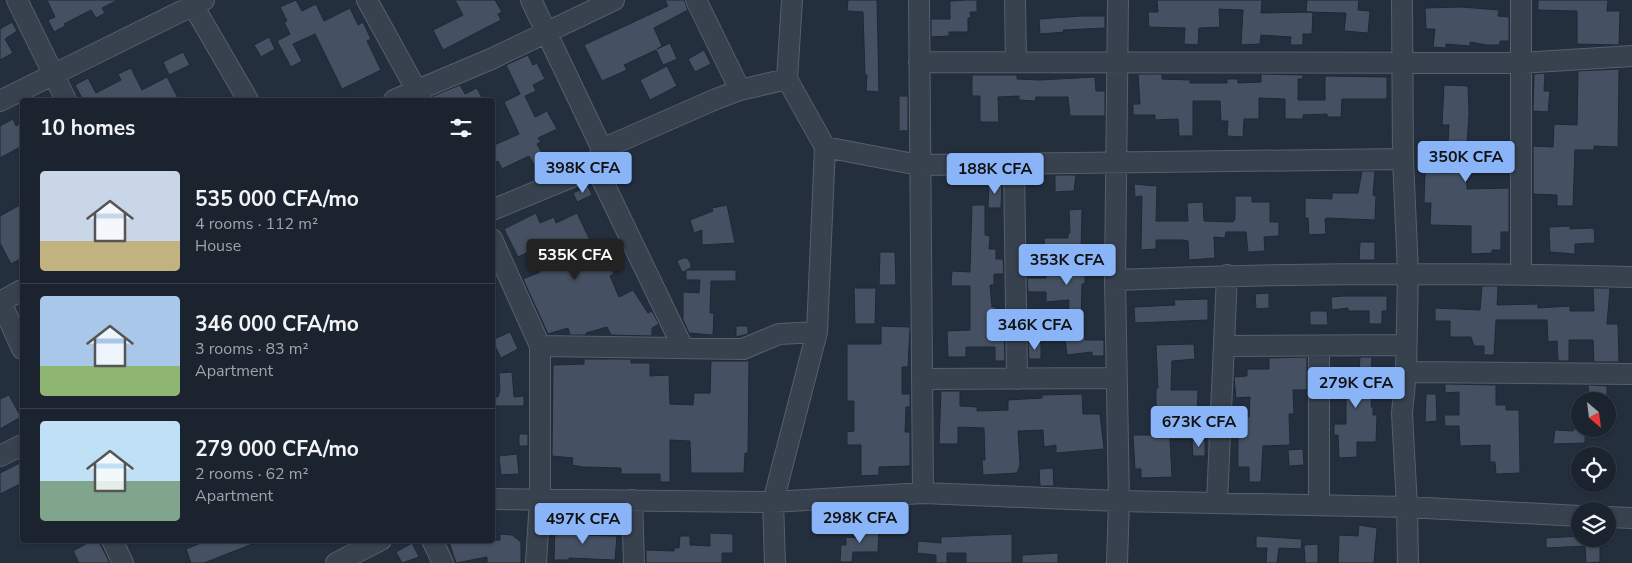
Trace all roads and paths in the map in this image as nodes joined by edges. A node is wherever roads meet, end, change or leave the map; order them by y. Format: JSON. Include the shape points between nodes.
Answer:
{"nodes":[{"id":1,"x":17,"y":0,"type":"edge"},
{"id":2,"x":367,"y":0,"type":"edge"},
{"id":3,"x":531,"y":0,"type":"edge"},
{"id":4,"x":614,"y":0,"type":"edge"},
{"id":5,"x":696,"y":0,"type":"edge"},
{"id":6,"x":792,"y":0,"type":"edge"},
{"id":7,"x":919,"y":0,"type":"edge"},
{"id":8,"x":1015,"y":0,"type":"edge"},
{"id":9,"x":1118,"y":0,"type":"edge"},
{"id":10,"x":1402,"y":0,"type":"edge"},
{"id":11,"x":1521,"y":0,"type":"edge"},
{"id":12,"x":196,"y":2,"type":"edge"},
{"id":13,"x":547,"y":32,"type":"junction"},
{"id":14,"x":1632,"y":56,"type":"edge"},
{"id":15,"x":1117,"y":61,"type":"junction"},
{"id":16,"x":919,"y":62,"type":"junction"},
{"id":17,"x":1016,"y":62,"type":"junction"},
{"id":18,"x":1403,"y":63,"type":"junction"},
{"id":19,"x":1521,"y":63,"type":"junction"},
{"id":20,"x":54,"y":75,"type":"junction"},
{"id":21,"x":787,"y":79,"type":"junction"},
{"id":22,"x":740,"y":90,"type":"junction"},
{"id":23,"x":419,"y":94,"type":"edge"},
{"id":24,"x":65,"y":98,"type":"edge"},
{"id":25,"x":247,"y":98,"type":"edge"},
{"id":26,"x":402,"y":98,"type":"edge"},
{"id":27,"x":0,"y":101,"type":"edge"},
{"id":28,"x":825,"y":147,"type":"junction"},
{"id":29,"x":599,"y":158,"type":"junction"},
{"id":30,"x":1404,"y":159,"type":"junction"},
{"id":31,"x":1117,"y":162,"type":"junction"},
{"id":32,"x":1014,"y":164,"type":"junction"},
{"id":33,"x":919,"y":165,"type":"junction"},
{"id":34,"x":495,"y":209,"type":"edge"},
{"id":35,"x":495,"y":246,"type":"edge"},
{"id":36,"x":1408,"y":273,"type":"junction"},
{"id":37,"x":1521,"y":274,"type":"junction"},
{"id":38,"x":1227,"y":275,"type":"junction"},
{"id":39,"x":1632,"y":277,"type":"edge"},
{"id":40,"x":1115,"y":280,"type":"junction"},
{"id":41,"x":20,"y":291,"type":"edge"},
{"id":42,"x":0,"y":301,"type":"edge"},
{"id":43,"x":817,"y":332,"type":"junction"},
{"id":44,"x":20,"y":345,"type":"edge"},
{"id":45,"x":1406,"y":345,"type":"junction"},
{"id":46,"x":540,"y":346,"type":"junction"},
{"id":47,"x":1224,"y":346,"type":"junction"},
{"id":48,"x":1319,"y":347,"type":"junction"},
{"id":49,"x":683,"y":348,"type":"junction"},
{"id":50,"x":1406,"y":372,"type":"junction"},
{"id":51,"x":1632,"y":374,"type":"edge"},
{"id":52,"x":1115,"y":378,"type":"junction"},
{"id":53,"x":922,"y":379,"type":"junction"},
{"id":54,"x":1017,"y":379,"type":"junction"},
{"id":55,"x":20,"y":446,"type":"edge"},
{"id":56,"x":0,"y":456,"type":"edge"},
{"id":57,"x":923,"y":493,"type":"junction"},
{"id":58,"x":495,"y":499,"type":"edge"},
{"id":59,"x":540,"y":499,"type":"junction"},
{"id":60,"x":632,"y":500,"type":"junction"},
{"id":61,"x":773,"y":502,"type":"junction"},
{"id":62,"x":1119,"y":502,"type":"junction"},
{"id":63,"x":1217,"y":502,"type":"junction"},
{"id":64,"x":1320,"y":504,"type":"junction"},
{"id":65,"x":1407,"y":507,"type":"junction"},
{"id":66,"x":1571,"y":516,"type":"edge"},
{"id":67,"x":1616,"y":517,"type":"edge"},
{"id":68,"x":1632,"y":518,"type":"edge"},
{"id":69,"x":113,"y":543,"type":"edge"},
{"id":70,"x":375,"y":543,"type":"edge"},
{"id":71,"x":434,"y":543,"type":"edge"},
{"id":72,"x":123,"y":563,"type":"edge"},
{"id":73,"x":336,"y":563,"type":"edge"},
{"id":74,"x":444,"y":563,"type":"edge"},
{"id":75,"x":536,"y":563,"type":"edge"},
{"id":76,"x":634,"y":563,"type":"edge"},
{"id":77,"x":775,"y":563,"type":"edge"},
{"id":78,"x":1117,"y":563,"type":"edge"},
{"id":79,"x":1408,"y":563,"type":"edge"}],
"edges":[{"from":1,"to":20,"type":"street"},
{"from":2,"to":23,"type":"street"},
{"from":3,"to":13,"type":"street"},
{"from":4,"to":13,"type":"street"},
{"from":5,"to":22,"type":"street"},
{"from":6,"to":21,"type":"street"},
{"from":7,"to":16,"type":"street"},
{"from":8,"to":17,"type":"street"},
{"from":9,"to":15,"type":"street"},
{"from":10,"to":18,"type":"street"},
{"from":11,"to":19,"type":"street"},
{"from":12,"to":20,"type":"street"},
{"from":12,"to":25,"type":"street"},
{"from":13,"to":23,"type":"street"},
{"from":13,"to":29,"type":"street"},
{"from":14,"to":19,"type":"street"},
{"from":15,"to":17,"type":"street"},
{"from":15,"to":18,"type":"street"},
{"from":15,"to":31,"type":"street"},
{"from":16,"to":17,"type":"street"},
{"from":16,"to":33,"type":"street"},
{"from":18,"to":19,"type":"street"},
{"from":18,"to":30,"type":"street"},
{"from":19,"to":37,"type":"street"},
{"from":20,"to":24,"type":"street"},
{"from":20,"to":27,"type":"street"},
{"from":21,"to":22,"type":"street"},
{"from":21,"to":28,"type":"street"},
{"from":22,"to":29,"type":"street"},
{"from":23,"to":26,"type":"street"},
{"from":28,"to":33,"type":"street"},
{"from":28,"to":43,"type":"street"},
{"from":29,"to":34,"type":"street"},
{"from":29,"to":49,"type":"street"},
{"from":30,"to":31,"type":"street"},
{"from":30,"to":36,"type":"street"},
{"from":31,"to":32,"type":"street"},
{"from":31,"to":40,"type":"street"},
{"from":32,"to":33,"type":"street"},
{"from":32,"to":54,"type":"street"},
{"from":33,"to":53,"type":"street"},
{"from":35,"to":46,"type":"street"},
{"from":36,"to":37,"type":"street"},
{"from":36,"to":38,"type":"street"},
{"from":36,"to":45,"type":"street"},
{"from":37,"to":39,"type":"street"},
{"from":38,"to":40,"type":"street"},
{"from":38,"to":47,"type":"street"},
{"from":40,"to":52,"type":"street"},
{"from":41,"to":42,"type":"street"},
{"from":42,"to":44,"type":"street"},
{"from":43,"to":49,"type":"street","via":[[779,334],[743,349]]},
{"from":43,"to":61,"type":"street"},
{"from":45,"to":48,"type":"street"},
{"from":45,"to":50,"type":"street"},
{"from":46,"to":49,"type":"street"},
{"from":46,"to":59,"type":"street"},
{"from":47,"to":48,"type":"street"},
{"from":47,"to":63,"type":"street"},
{"from":48,"to":64,"type":"street"},
{"from":50,"to":51,"type":"street"},
{"from":50,"to":65,"type":"street","via":[[1402,413]]},
{"from":52,"to":54,"type":"street"},
{"from":52,"to":62,"type":"street"},
{"from":53,"to":54,"type":"street"},
{"from":53,"to":57,"type":"street"},
{"from":55,"to":56,"type":"street"},
{"from":57,"to":61,"type":"street"},
{"from":57,"to":62,"type":"street"},
{"from":58,"to":59,"type":"street"},
{"from":59,"to":60,"type":"street"},
{"from":59,"to":75,"type":"street"},
{"from":60,"to":61,"type":"street"},
{"from":60,"to":76,"type":"street"},
{"from":61,"to":77,"type":"street"},
{"from":62,"to":63,"type":"street"},
{"from":62,"to":78,"type":"street"},
{"from":63,"to":64,"type":"street"},
{"from":64,"to":65,"type":"street"},
{"from":65,"to":66,"type":"street"},
{"from":65,"to":79,"type":"street"},
{"from":67,"to":68,"type":"street"},
{"from":69,"to":72,"type":"street"},
{"from":70,"to":73,"type":"street"},
{"from":71,"to":74,"type":"street"}]}
